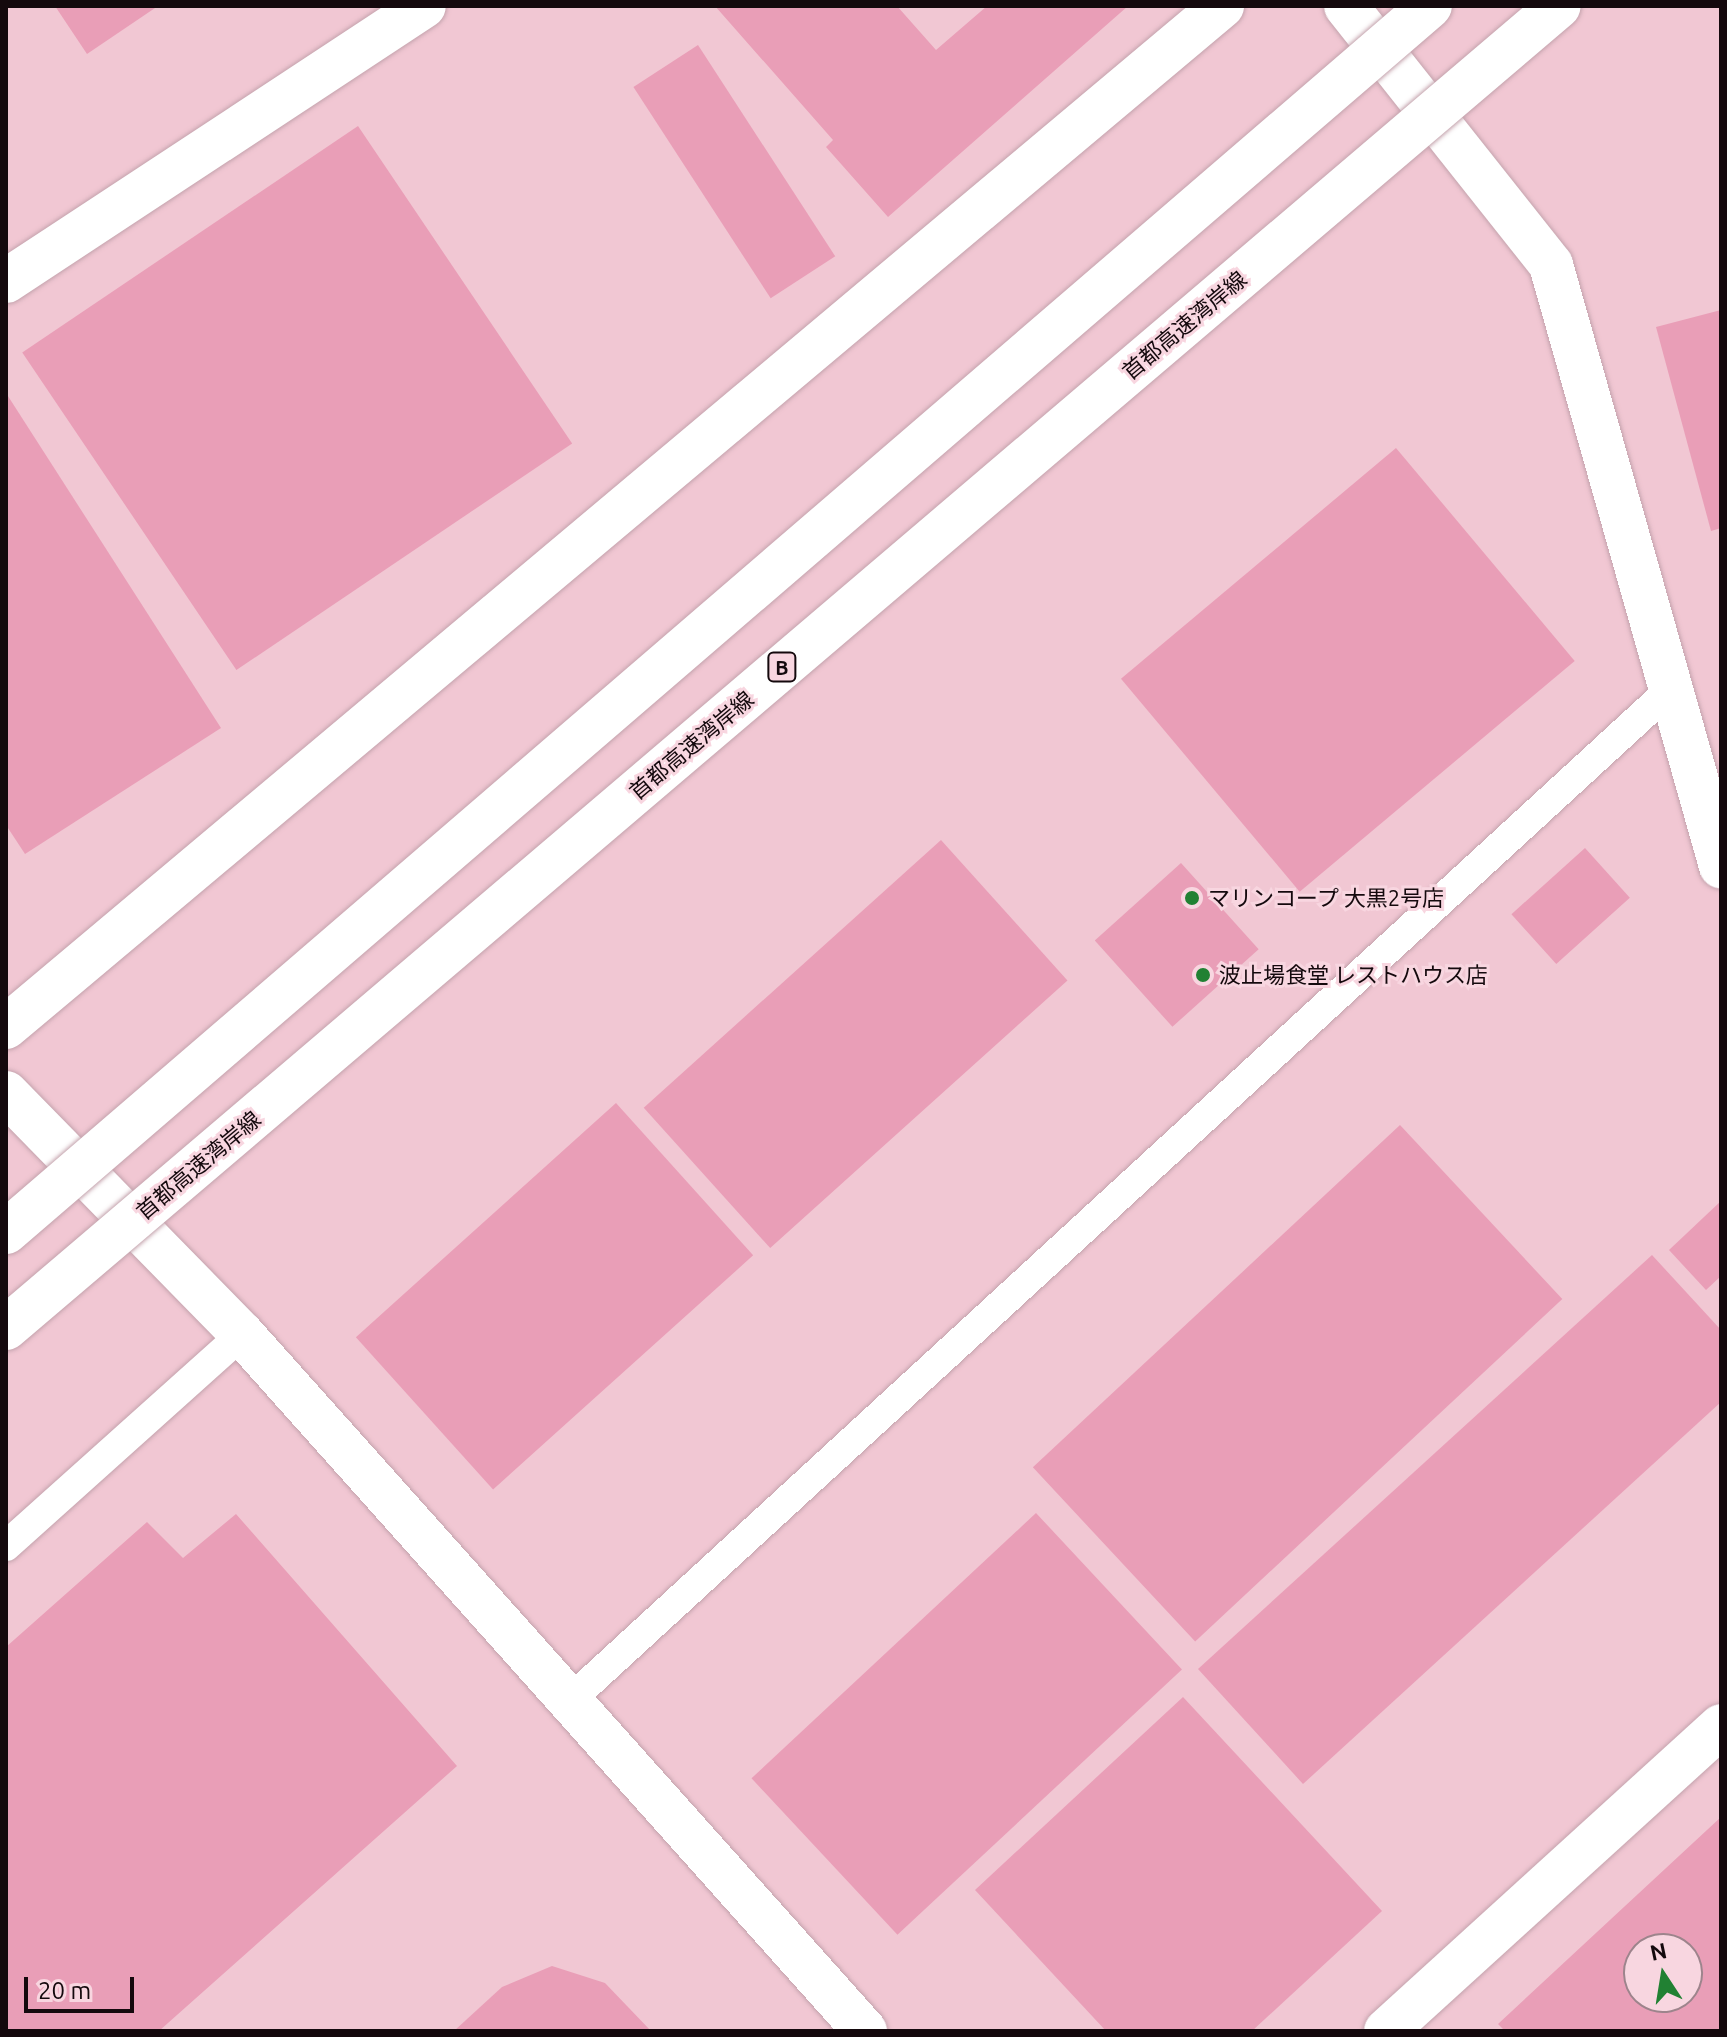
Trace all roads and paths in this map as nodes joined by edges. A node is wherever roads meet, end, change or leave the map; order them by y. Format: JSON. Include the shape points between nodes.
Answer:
{"nodes":[{"id":1,"x":424,"y":6,"type":"edge"},
{"id":2,"x":1222,"y":6,"type":"edge"},
{"id":3,"x":1346,"y":6,"type":"edge"},
{"id":4,"x":1430,"y":6,"type":"edge"},
{"id":5,"x":1559,"y":6,"type":"edge"},
{"id":6,"x":6,"y":281,"type":"edge"},
{"id":7,"x":1671,"y":689,"type":"junction"},
{"id":8,"x":1721,"y":866,"type":"edge"},
{"id":9,"x":6,"y":1027,"type":"edge"},
{"id":10,"x":6,"y":1093,"type":"edge"},
{"id":11,"x":6,"y":1232,"type":"edge"},
{"id":12,"x":6,"y":1328,"type":"edge"},
{"id":13,"x":242,"y":1334,"type":"junction"},
{"id":14,"x":6,"y":1546,"type":"edge"},
{"id":15,"x":569,"y":1701,"type":"junction"},
{"id":16,"x":1721,"y":1726,"type":"edge"},
{"id":17,"x":865,"y":2031,"type":"edge"},
{"id":18,"x":1386,"y":2031,"type":"edge"}],
"edges":[{"from":1,"to":6,"type":"main road"},
{"from":2,"to":9,"type":"main road"},
{"from":3,"to":7,"type":"main road","via":[[1551,265]]},
{"from":4,"to":11,"type":"main road","bridge":true},
{"from":5,"to":12,"type":"main road","name":"首都高速湾岸線","number":"B","bridge":true},
{"from":7,"to":8,"type":"main road"},
{"from":7,"to":15,"type":"street"},
{"from":10,"to":13,"type":"main road"},
{"from":13,"to":14,"type":"street"},
{"from":13,"to":15,"type":"main road"},
{"from":15,"to":17,"type":"main road"},
{"from":16,"to":18,"type":"main road"}]}
